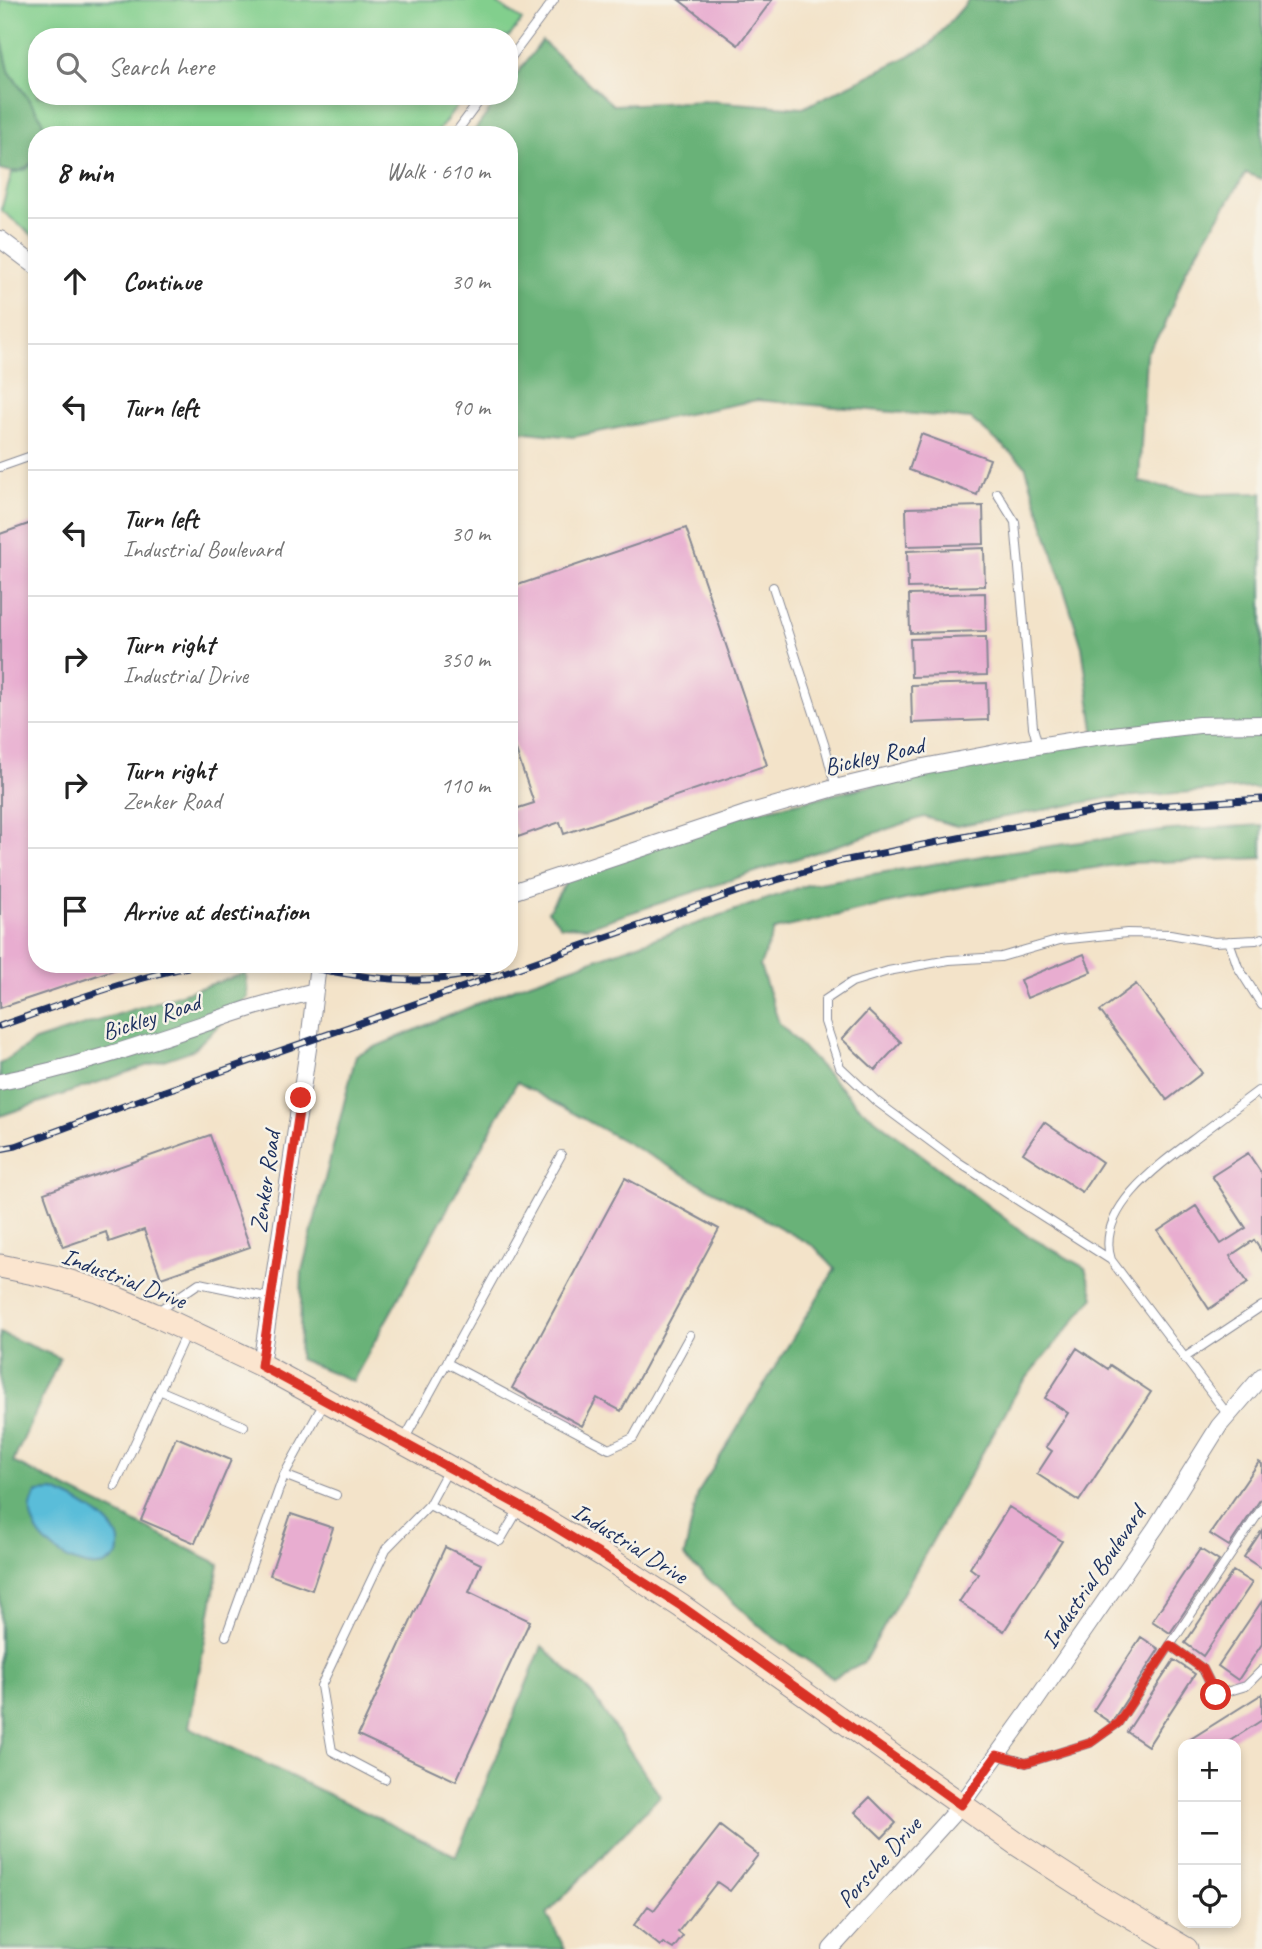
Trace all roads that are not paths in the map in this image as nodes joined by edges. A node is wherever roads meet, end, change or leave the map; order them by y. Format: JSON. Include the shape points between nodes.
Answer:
{"nodes":[{"id":1,"x":554,"y":0,"type":"edge"},
{"id":2,"x":518,"y":48,"type":"edge"},
{"id":3,"x":476,"y":105,"type":"edge"},
{"id":4,"x":461,"y":126,"type":"edge"},
{"id":5,"x":0,"y":239,"type":"edge"},
{"id":6,"x":28,"y":260,"type":"edge"},
{"id":7,"x":28,"y":457,"type":"edge"},
{"id":8,"x":0,"y":467,"type":"edge"},
{"id":9,"x":997,"y":493,"type":"dead end"},
{"id":10,"x":773,"y":587,"type":"dead end"},
{"id":11,"x":1262,"y":724,"type":"edge"},
{"id":12,"x":1038,"y":746,"type":"junction"},
{"id":13,"x":836,"y":788,"type":"junction"},
{"id":14,"x":518,"y":890,"type":"edge"},
{"id":15,"x":1262,"y":937,"type":"edge"},
{"id":16,"x":1229,"y":941,"type":"junction"},
{"id":17,"x":317,"y":973,"type":"edge"},
{"id":18,"x":315,"y":991,"type":"junction"},
{"id":19,"x":1262,"y":1005,"type":"edge"},
{"id":20,"x":0,"y":1082,"type":"edge"},
{"id":21,"x":1262,"y":1097,"type":"edge"},
{"id":22,"x":562,"y":1154,"type":"dead end"},
{"id":23,"x":1111,"y":1260,"type":"junction"},
{"id":24,"x":0,"y":1266,"type":"edge"},
{"id":25,"x":271,"y":1298,"type":"junction"},
{"id":26,"x":1262,"y":1306,"type":"edge"},
{"id":27,"x":153,"y":1314,"type":"junction"},
{"id":28,"x":187,"y":1330,"type":"junction"},
{"id":29,"x":690,"y":1335,"type":"dead end"},
{"id":30,"x":1184,"y":1358,"type":"junction"},
{"id":31,"x":447,"y":1363,"type":"junction"},
{"id":32,"x":261,"y":1366,"type":"junction"},
{"id":33,"x":1262,"y":1376,"type":"edge"},
{"id":34,"x":159,"y":1390,"type":"junction"},
{"id":35,"x":326,"y":1400,"type":"junction"},
{"id":36,"x":1228,"y":1415,"type":"junction"},
{"id":37,"x":244,"y":1426,"type":"dead end"},
{"id":38,"x":403,"y":1443,"type":"junction"},
{"id":39,"x":450,"y":1468,"type":"junction"},
{"id":40,"x":284,"y":1475,"type":"junction"},
{"id":41,"x":115,"y":1486,"type":"dead end"},
{"id":42,"x":336,"y":1495,"type":"dead end"},
{"id":43,"x":429,"y":1505,"type":"junction"},
{"id":44,"x":520,"y":1506,"type":"junction"},
{"id":45,"x":1262,"y":1508,"type":"edge"},
{"id":46,"x":226,"y":1636,"type":"dead end"},
{"id":47,"x":1170,"y":1645,"type":"junction"},
{"id":48,"x":1262,"y":1670,"type":"edge"},
{"id":49,"x":997,"y":1755,"type":"junction"},
{"id":50,"x":384,"y":1779,"type":"dead end"},
{"id":51,"x":961,"y":1805,"type":"junction"},
{"id":52,"x":831,"y":1949,"type":"edge"},
{"id":53,"x":1186,"y":1949,"type":"edge"}],
"edges":[{"from":1,"to":2,"type":"lane"},
{"from":3,"to":4,"type":"lane"},
{"from":5,"to":6,"type":"street"},
{"from":7,"to":8,"type":"lane"},
{"from":9,"to":12,"type":"lane","via":[[1015,522]]},
{"from":10,"to":13,"type":"lane"},
{"from":11,"to":12,"type":"street","name":"Bickley Road","via":[[1199,725]]},
{"from":12,"to":13,"type":"street","name":"Bickley Road"},
{"from":13,"to":14,"type":"street","name":"Bickley Road"},
{"from":15,"to":16,"type":"lane"},
{"from":16,"to":19,"type":"lane","via":[[1238,968]]},
{"from":16,"to":23,"type":"lane","via":[[1127,933],[1060,940],[1000,957],[888,971],[852,982],[825,1000],[825,1022],[840,1067],[876,1101],[958,1162]]},
{"from":17,"to":18,"type":"street","name":"Zenker Road"},
{"from":18,"to":20,"type":"street","name":"Bickley Road","via":[[124,1051]]},
{"from":18,"to":25,"type":"street","name":"Zenker Road"},
{"from":21,"to":23,"type":"lane","via":[[1258,1091],[1133,1190],[1109,1234]]},
{"from":22,"to":31,"type":"lane"},
{"from":23,"to":30,"type":"lane"},
{"from":24,"to":27,"type":"street","name":"Industrial Drive","via":[[75,1283]]},
{"from":25,"to":27,"type":"lane","via":[[199,1283]]},
{"from":25,"to":32,"type":"street","name":"Zenker Road"},
{"from":26,"to":30,"type":"lane"},
{"from":27,"to":28,"type":"street","name":"Industrial Drive"},
{"from":28,"to":32,"type":"street","name":"Industrial Drive"},
{"from":28,"to":34,"type":"lane"},
{"from":29,"to":31,"type":"lane","via":[[633,1437],[609,1449]]},
{"from":30,"to":36,"type":"lane"},
{"from":31,"to":38,"type":"lane"},
{"from":32,"to":35,"type":"street","name":"Industrial Drive"},
{"from":33,"to":36,"type":"street","name":"Industrial Boulevard"},
{"from":34,"to":37,"type":"lane"},
{"from":34,"to":41,"type":"lane"},
{"from":35,"to":38,"type":"street","name":"Industrial Drive"},
{"from":35,"to":40,"type":"lane"},
{"from":36,"to":49,"type":"street","name":"Industrial Boulevard"},
{"from":38,"to":39,"type":"street","name":"Industrial Drive"},
{"from":39,"to":43,"type":"lane"},
{"from":39,"to":44,"type":"street","name":"Industrial Drive"},
{"from":40,"to":42,"type":"lane"},
{"from":40,"to":46,"type":"lane"},
{"from":43,"to":44,"type":"lane","via":[[500,1541]]},
{"from":43,"to":50,"type":"lane","via":[[386,1549],[321,1686],[332,1751]]},
{"from":44,"to":51,"type":"street","name":"Industrial Drive","via":[[681,1606]]},
{"from":45,"to":47,"type":"lane"},
{"from":47,"to":48,"type":"lane","via":[[1203,1669],[1216,1695],[1246,1686]]},
{"from":47,"to":49,"type":"lane","via":[[1118,1723],[1090,1743],[1026,1763]]},
{"from":49,"to":51,"type":"street","name":"Industrial Boulevard"},
{"from":51,"to":52,"type":"street","name":"Porsche Drive"},
{"from":51,"to":53,"type":"street","name":"Industrial Drive"}]}
